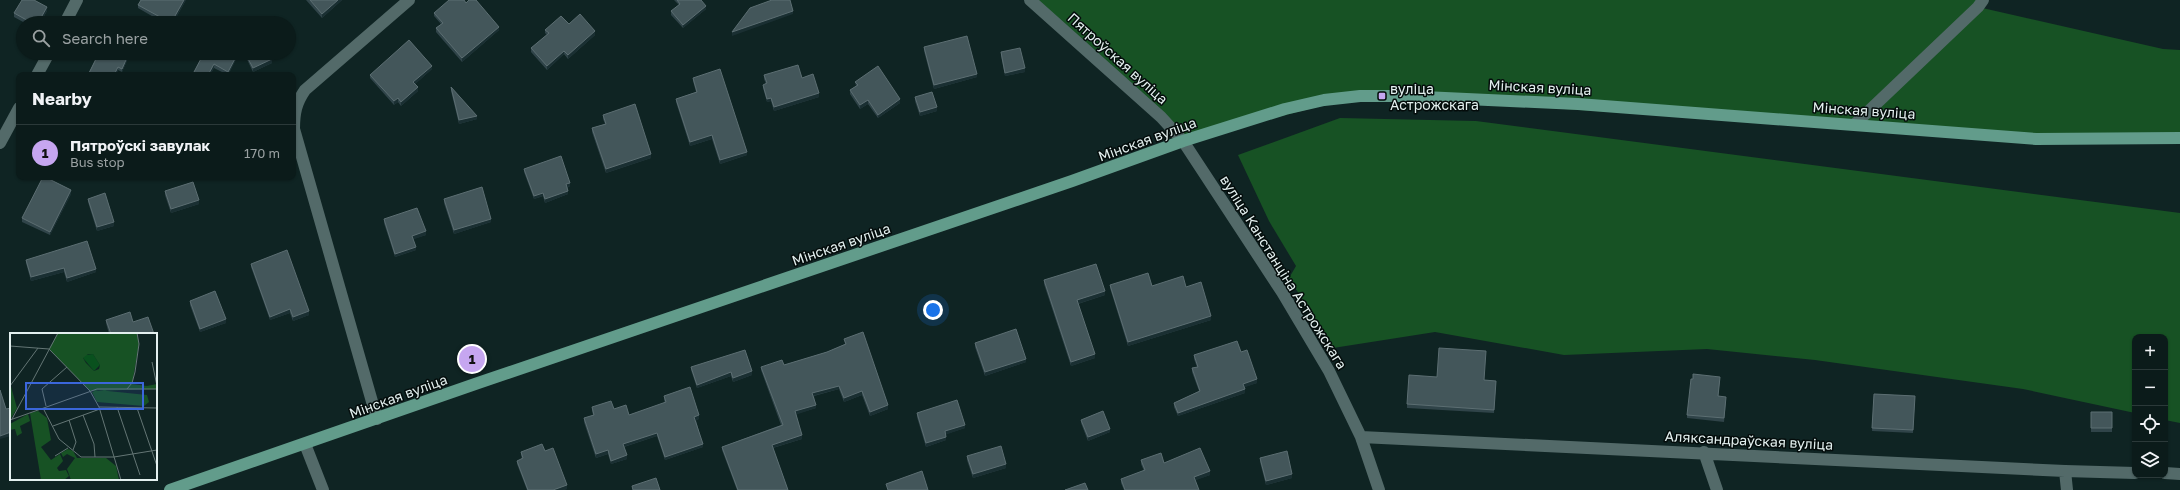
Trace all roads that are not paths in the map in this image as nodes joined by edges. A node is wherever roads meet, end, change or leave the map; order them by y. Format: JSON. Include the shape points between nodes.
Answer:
{"nodes":[{"id":1,"x":77,"y":0,"type":"edge"},
{"id":2,"x":409,"y":0,"type":"edge"},
{"id":3,"x":1030,"y":0,"type":"edge"},
{"id":4,"x":1983,"y":0,"type":"edge"},
{"id":5,"x":69,"y":16,"type":"edge"},
{"id":6,"x":45,"y":60,"type":"edge"},
{"id":7,"x":39,"y":72,"type":"edge"},
{"id":8,"x":296,"y":106,"type":"edge"},
{"id":9,"x":16,"y":114,"type":"edge"},
{"id":10,"x":1855,"y":124,"type":"junction"},
{"id":11,"x":296,"y":136,"type":"edge"},
{"id":12,"x":2180,"y":138,"type":"edge"},
{"id":13,"x":1183,"y":141,"type":"junction"},
{"id":14,"x":0,"y":144,"type":"edge"},
{"id":15,"x":377,"y":419,"type":"junction"},
{"id":16,"x":1361,"y":437,"type":"junction"},
{"id":17,"x":305,"y":444,"type":"junction"},
{"id":18,"x":1704,"y":452,"type":"junction"},
{"id":19,"x":2064,"y":471,"type":"junction"},
{"id":20,"x":2132,"y":473,"type":"edge"},
{"id":21,"x":2168,"y":473,"type":"edge"},
{"id":22,"x":2180,"y":474,"type":"edge"},
{"id":23,"x":170,"y":490,"type":"edge"},
{"id":24,"x":323,"y":490,"type":"edge"},
{"id":25,"x":1379,"y":490,"type":"edge"},
{"id":26,"x":1717,"y":490,"type":"edge"},
{"id":27,"x":2067,"y":490,"type":"edge"}],
"edges":[{"from":1,"to":5,"type":"street"},
{"from":2,"to":8,"type":"street","via":[[305,90]]},
{"from":3,"to":13,"type":"street","name":"Пятроўская вуліца","via":[[1161,117]]},
{"from":4,"to":10,"type":"street"},
{"from":6,"to":7,"type":"street"},
{"from":9,"to":14,"type":"street"},
{"from":10,"to":12,"type":"main road","name":"Мінская вуліца","via":[[2036,139]]},
{"from":10,"to":13,"type":"main road","name":"Мінская вуліца","via":[[1578,104],[1360,96],[1324,100],[1285,109]]},
{"from":11,"to":15,"type":"street"},
{"from":13,"to":15,"type":"main road","name":"Мінская вуліца"},
{"from":13,"to":16,"type":"street","name":"вуліца Канстанціна Астрожскага","via":[[1282,292],[1329,371]]},
{"from":15,"to":17,"type":"main road","name":"Мінская вуліца"},
{"from":16,"to":18,"type":"street","name":"Аляксандраўская вуліца"},
{"from":16,"to":25,"type":"street","name":"вуліца Канстанціна Астрожскага"},
{"from":17,"to":23,"type":"main road","name":"Мінская вуліца"},
{"from":17,"to":24,"type":"street"},
{"from":18,"to":19,"type":"street","name":"Аляксандраўская вуліца"},
{"from":18,"to":26,"type":"street"},
{"from":19,"to":20,"type":"street","name":"Аляксандраўская вуліца"},
{"from":19,"to":27,"type":"street"},
{"from":21,"to":22,"type":"street"}]}
